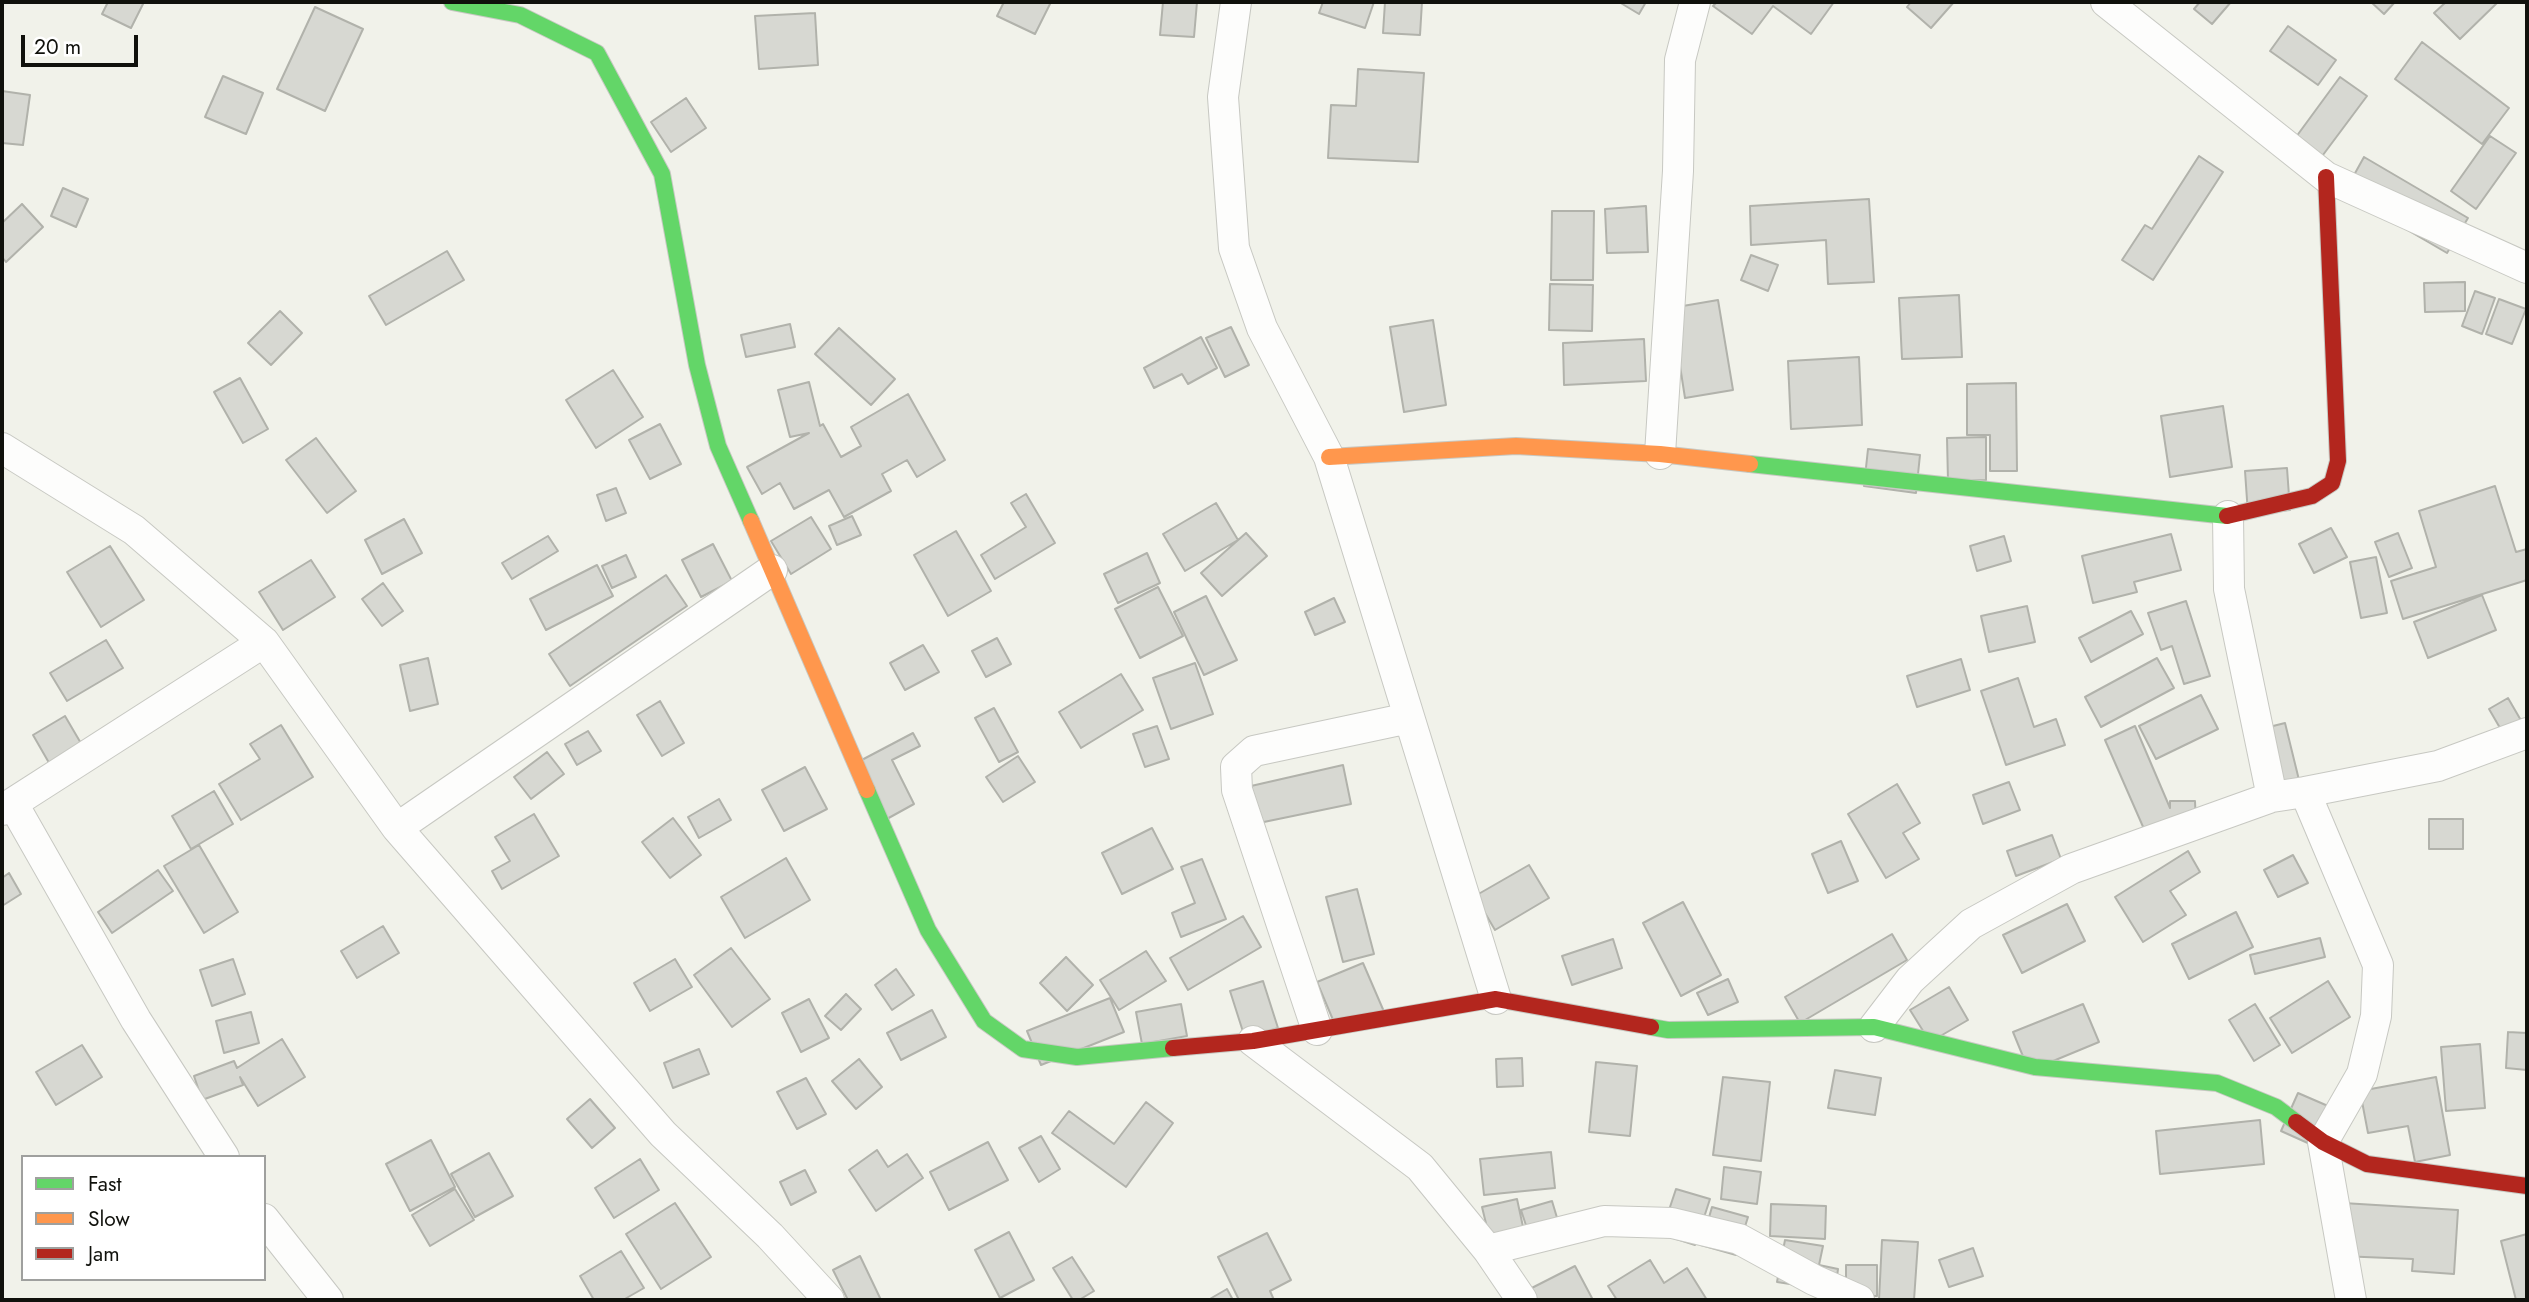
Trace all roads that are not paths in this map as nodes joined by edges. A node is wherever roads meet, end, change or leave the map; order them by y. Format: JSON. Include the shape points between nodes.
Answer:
{"nodes":[{"id":1,"x":452,"y":2,"type":"edge"},
{"id":2,"x":1236,"y":2,"type":"edge"},
{"id":3,"x":1695,"y":2,"type":"edge"},
{"id":4,"x":2106,"y":2,"type":"edge"},
{"id":5,"x":2326,"y":177,"type":"junction"},
{"id":6,"x":2527,"y":268,"type":"edge"},
{"id":7,"x":2,"y":448,"type":"edge"},
{"id":8,"x":1660,"y":454,"type":"junction"},
{"id":9,"x":1329,"y":457,"type":"junction"},
{"id":10,"x":2228,"y":516,"type":"junction"},
{"id":11,"x":772,"y":570,"type":"junction"},
{"id":12,"x":264,"y":642,"type":"junction"},
{"id":13,"x":1409,"y":718,"type":"junction"},
{"id":14,"x":2527,"y":733,"type":"edge"},
{"id":15,"x":2305,"y":792,"type":"junction"},
{"id":16,"x":2272,"y":797,"type":"junction"},
{"id":17,"x":7,"y":807,"type":"edge"},
{"id":18,"x":397,"y":828,"type":"junction"},
{"id":19,"x":1496,"y":999,"type":"junction"},
{"id":20,"x":1874,"y":1027,"type":"junction"},
{"id":21,"x":1317,"y":1030,"type":"junction"},
{"id":22,"x":1253,"y":1041,"type":"junction"},
{"id":23,"x":2323,"y":1142,"type":"junction"},
{"id":24,"x":223,"y":1155,"type":"edge"},
{"id":25,"x":2527,"y":1186,"type":"edge"},
{"id":26,"x":266,"y":1222,"type":"edge"},
{"id":27,"x":1488,"y":1250,"type":"junction"},
{"id":28,"x":327,"y":1300,"type":"edge"},
{"id":29,"x":829,"y":1300,"type":"edge"},
{"id":30,"x":1522,"y":1300,"type":"edge"},
{"id":31,"x":1859,"y":1300,"type":"edge"},
{"id":32,"x":2351,"y":1300,"type":"edge"}],
"edges":[{"from":1,"to":11,"type":"street","via":[[520,15],[597,53],[662,174],[697,365],[718,446]]},
{"from":2,"to":9,"type":"street","via":[[1223,97],[1234,248],[1262,328]]},
{"from":3,"to":8,"type":"street","via":[[1680,60],[1678,171]]},
{"from":4,"to":5,"type":"street"},
{"from":5,"to":6,"type":"street"},
{"from":5,"to":10,"type":"street","via":[[2338,461],[2332,483],[2312,496]]},
{"from":7,"to":12,"type":"street","via":[[134,530]]},
{"from":8,"to":9,"type":"street","via":[[1516,446]]},
{"from":8,"to":10,"type":"street"},
{"from":9,"to":13,"type":"street"},
{"from":10,"to":16,"type":"street","via":[[2229,589]]},
{"from":11,"to":18,"type":"street"},
{"from":11,"to":22,"type":"street","via":[[928,930],[984,1021],[1023,1049],[1077,1057]]},
{"from":12,"to":17,"type":"street"},
{"from":12,"to":18,"type":"street"},
{"from":13,"to":19,"type":"street"},
{"from":13,"to":21,"type":"street","via":[[1254,751],[1236,767],[1237,790]]},
{"from":14,"to":15,"type":"street","via":[[2438,766]]},
{"from":15,"to":16,"type":"street"},
{"from":15,"to":23,"type":"street","via":[[2378,965],[2376,1016],[2362,1074]]},
{"from":16,"to":20,"type":"street","via":[[2071,869],[1971,924],[1910,980]]},
{"from":17,"to":24,"type":"street"},
{"from":18,"to":29,"type":"street","via":[[663,1135]]},
{"from":19,"to":20,"type":"street","via":[[1668,1030]]},
{"from":19,"to":21,"type":"street"},
{"from":20,"to":23,"type":"street","via":[[2035,1067],[2217,1083],[2276,1107]]},
{"from":21,"to":22,"type":"street"},
{"from":22,"to":27,"type":"street","via":[[1420,1167]]},
{"from":23,"to":25,"type":"street","via":[[2367,1164]]},
{"from":23,"to":32,"type":"street"},
{"from":26,"to":28,"type":"street"},
{"from":27,"to":30,"type":"street"},
{"from":27,"to":31,"type":"street","via":[[1604,1221],[1672,1223],[1739,1239]]}]}
